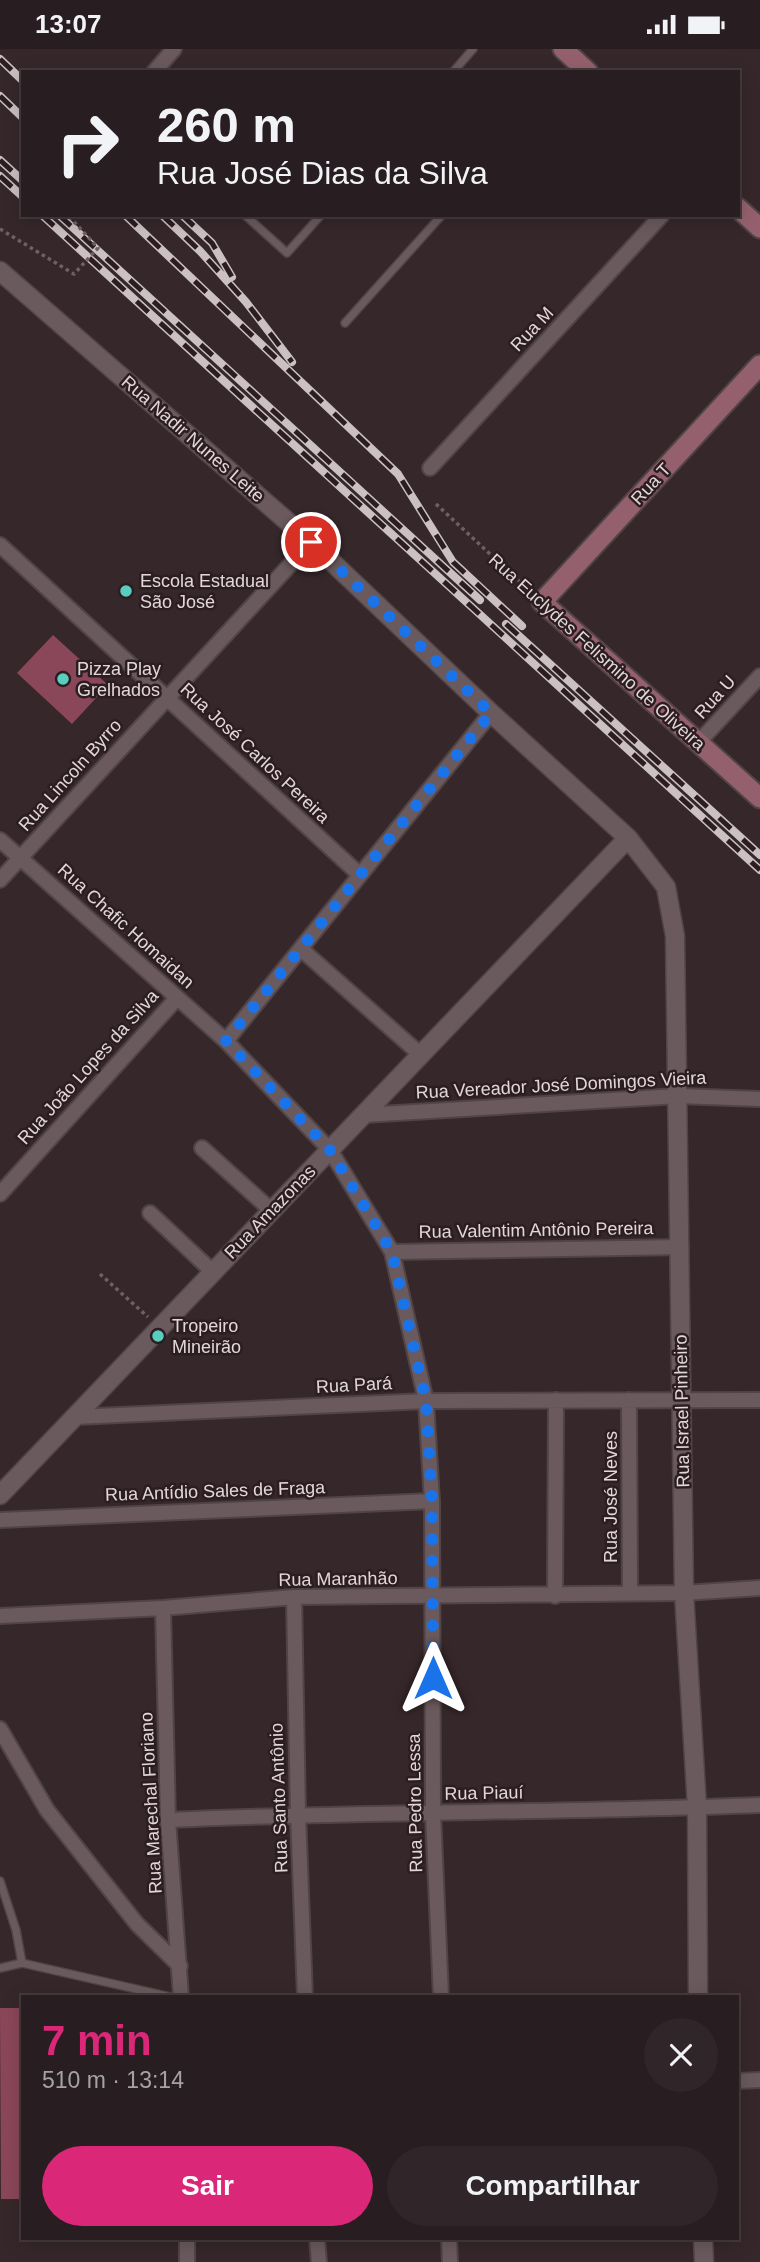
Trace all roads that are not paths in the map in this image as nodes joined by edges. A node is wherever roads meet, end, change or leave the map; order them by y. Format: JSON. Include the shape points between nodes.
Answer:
{"nodes":[{"id":1,"x":174,"y":49,"type":"edge"},
{"id":2,"x":473,"y":49,"type":"edge"},
{"id":3,"x":563,"y":49,"type":"edge"},
{"id":4,"x":156,"y":70,"type":"edge"},
{"id":5,"x":455,"y":70,"type":"edge"},
{"id":6,"x":586,"y":70,"type":"edge"},
{"id":7,"x":740,"y":210,"type":"edge"},
{"id":8,"x":247,"y":217,"type":"edge"},
{"id":9,"x":319,"y":217,"type":"edge"},
{"id":10,"x":441,"y":217,"type":"edge"},
{"id":11,"x":660,"y":217,"type":"edge"},
{"id":12,"x":760,"y":228,"type":"edge"},
{"id":13,"x":0,"y":271,"type":"edge"},
{"id":14,"x":345,"y":323,"type":"dead end"},
{"id":15,"x":760,"y":365,"type":"edge"},
{"id":16,"x":430,"y":468,"type":"dead end"},
{"id":17,"x":311,"y":542,"type":"junction"},
{"id":18,"x":0,"y":545,"type":"edge"},
{"id":19,"x":542,"y":602,"type":"joint"},
{"id":20,"x":760,"y":676,"type":"edge"},
{"id":21,"x":167,"y":698,"type":"junction"},
{"id":22,"x":491,"y":713,"type":"junction"},
{"id":23,"x":698,"y":744,"type":"junction"},
{"id":24,"x":760,"y":799,"type":"edge"},
{"id":25,"x":628,"y":838,"type":"junction"},
{"id":26,"x":0,"y":840,"type":"edge"},
{"id":27,"x":20,"y":859,"type":"junction"},
{"id":28,"x":360,"y":875,"type":"junction"},
{"id":29,"x":0,"y":880,"type":"edge"},
{"id":30,"x":301,"y":949,"type":"junction"},
{"id":31,"x":177,"y":998,"type":"junction"},
{"id":32,"x":226,"y":1041,"type":"junction"},
{"id":33,"x":421,"y":1055,"type":"junction"},
{"id":34,"x":679,"y":1096,"type":"junction"},
{"id":35,"x":760,"y":1099,"type":"edge"},
{"id":36,"x":363,"y":1115,"type":"junction"},
{"id":37,"x":202,"y":1148,"type":"dead end"},
{"id":38,"x":330,"y":1150,"type":"junction"},
{"id":39,"x":0,"y":1193,"type":"edge"},
{"id":40,"x":272,"y":1211,"type":"junction"},
{"id":41,"x":150,"y":1213,"type":"dead end"},
{"id":42,"x":681,"y":1247,"type":"junction"},
{"id":43,"x":392,"y":1252,"type":"junction"},
{"id":44,"x":213,"y":1272,"type":"junction"},
{"id":45,"x":556,"y":1400,"type":"junction"},
{"id":46,"x":629,"y":1400,"type":"junction"},
{"id":47,"x":760,"y":1400,"type":"edge"},
{"id":48,"x":426,"y":1401,"type":"junction"},
{"id":49,"x":681,"y":1401,"type":"junction"},
{"id":50,"x":75,"y":1417,"type":"junction"},
{"id":51,"x":0,"y":1495,"type":"edge"},
{"id":52,"x":432,"y":1501,"type":"junction"},
{"id":53,"x":0,"y":1520,"type":"edge"},
{"id":54,"x":760,"y":1588,"type":"edge"},
{"id":55,"x":684,"y":1593,"type":"junction"},
{"id":56,"x":630,"y":1594,"type":"junction"},
{"id":57,"x":555,"y":1596,"type":"junction"},
{"id":58,"x":293,"y":1597,"type":"junction"},
{"id":59,"x":432,"y":1597,"type":"junction"},
{"id":60,"x":163,"y":1608,"type":"junction"},
{"id":61,"x":0,"y":1616,"type":"edge"},
{"id":62,"x":0,"y":1729,"type":"edge"},
{"id":63,"x":760,"y":1805,"type":"edge"},
{"id":64,"x":697,"y":1807,"type":"junction"},
{"id":65,"x":433,"y":1813,"type":"junction"},
{"id":66,"x":298,"y":1814,"type":"junction"},
{"id":67,"x":168,"y":1819,"type":"junction"},
{"id":68,"x":0,"y":1881,"type":"edge"},
{"id":69,"x":22,"y":1963,"type":"junction"},
{"id":70,"x":180,"y":1966,"type":"junction"},
{"id":71,"x":0,"y":1968,"type":"edge"},
{"id":72,"x":162,"y":1995,"type":"edge"},
{"id":73,"x":181,"y":1995,"type":"edge"},
{"id":74,"x":305,"y":1995,"type":"edge"},
{"id":75,"x":441,"y":1995,"type":"edge"},
{"id":76,"x":698,"y":1995,"type":"edge"},
{"id":77,"x":760,"y":2080,"type":"edge"},
{"id":78,"x":739,"y":2081,"type":"edge"},
{"id":79,"x":187,"y":2240,"type":"edge"},
{"id":80,"x":317,"y":2240,"type":"edge"},
{"id":81,"x":449,"y":2240,"type":"edge"},
{"id":82,"x":703,"y":2240,"type":"edge"},
{"id":83,"x":187,"y":2262,"type":"edge"},
{"id":84,"x":318,"y":2262,"type":"edge"},
{"id":85,"x":450,"y":2262,"type":"edge"},
{"id":86,"x":704,"y":2262,"type":"edge"}],
"edges":[{"from":1,"to":4,"type":"street"},
{"from":2,"to":5,"type":"lane"},
{"from":3,"to":6,"type":"main road"},
{"from":7,"to":12,"type":"main road"},
{"from":8,"to":9,"type":"lane","via":[[287,253]]},
{"from":10,"to":14,"type":"lane"},
{"from":11,"to":16,"type":"street","name":"Rua M"},
{"from":13,"to":17,"type":"street","name":"Rua Nadir Nunes Leite"},
{"from":15,"to":19,"type":"main road","name":"Rua T"},
{"from":17,"to":21,"type":"street","name":"Rua Lincoln Byrro"},
{"from":17,"to":22,"type":"street","name":"Rua Nadir Nunes Leite"},
{"from":18,"to":21,"type":"street","name":"Rua José Carlos Pereira"},
{"from":19,"to":23,"type":"main road","name":"Rua Euclydes Felismino de Oliveira"},
{"from":20,"to":23,"type":"street","name":"Rua U"},
{"from":21,"to":27,"type":"street","name":"Rua Lincoln Byrro"},
{"from":21,"to":28,"type":"street","name":"Rua José Carlos Pereira"},
{"from":22,"to":25,"type":"street","name":"Rua Nadir Nunes Leite"},
{"from":22,"to":28,"type":"street"},
{"from":23,"to":24,"type":"main road","name":"Rua Euclydes Felismino de Oliveira"},
{"from":25,"to":33,"type":"street","name":"Rua Amazonas"},
{"from":25,"to":34,"type":"street","name":"Rua Israel Pinheiro","via":[[666,887],[675,936]]},
{"from":26,"to":27,"type":"street","name":"Rua Chafic Homaidan"},
{"from":27,"to":29,"type":"street","name":"Rua Lincoln Byrro"},
{"from":27,"to":31,"type":"street","name":"Rua Chafic Homaidan"},
{"from":28,"to":30,"type":"street"},
{"from":30,"to":32,"type":"street"},
{"from":30,"to":33,"type":"street"},
{"from":31,"to":32,"type":"street","name":"Rua Chafic Homaidan"},
{"from":31,"to":39,"type":"street","name":"Rua João Lopes da Silva"},
{"from":32,"to":38,"type":"street","name":"Rua Pedro Lessa"},
{"from":33,"to":36,"type":"street","name":"Rua Amazonas"},
{"from":34,"to":35,"type":"street","name":"Rua Vereador José Domingos Vieira"},
{"from":34,"to":36,"type":"street","name":"Rua Vereador José Domingos Vieira"},
{"from":34,"to":42,"type":"street","name":"Rua Israel Pinheiro"},
{"from":36,"to":38,"type":"street","name":"Rua Amazonas"},
{"from":37,"to":40,"type":"street"},
{"from":38,"to":40,"type":"street","name":"Rua Amazonas"},
{"from":38,"to":43,"type":"street","name":"Rua Pedro Lessa"},
{"from":40,"to":44,"type":"street","name":"Rua Amazonas"},
{"from":41,"to":44,"type":"street"},
{"from":42,"to":43,"type":"street","name":"Rua Valentim Antônio Pereira"},
{"from":42,"to":49,"type":"street","name":"Rua Israel Pinheiro"},
{"from":43,"to":48,"type":"street","name":"Rua Pedro Lessa"},
{"from":44,"to":50,"type":"street","name":"Rua Amazonas"},
{"from":45,"to":46,"type":"street","name":"Rua Pará"},
{"from":45,"to":48,"type":"street","name":"Rua Pará"},
{"from":45,"to":57,"type":"street"},
{"from":46,"to":49,"type":"street","name":"Rua Pará"},
{"from":46,"to":56,"type":"street","name":"Rua José Neves"},
{"from":47,"to":49,"type":"street","name":"Rua Pará"},
{"from":48,"to":50,"type":"street","name":"Rua Pará"},
{"from":48,"to":52,"type":"street","name":"Rua Pedro Lessa"},
{"from":49,"to":55,"type":"street","name":"Rua Israel Pinheiro"},
{"from":50,"to":51,"type":"street","name":"Rua Amazonas"},
{"from":52,"to":53,"type":"street","name":"Rua Antídio Sales de Fraga"},
{"from":52,"to":59,"type":"street","name":"Rua Pedro Lessa"},
{"from":54,"to":55,"type":"street","name":"Rua Maranhão"},
{"from":55,"to":56,"type":"street","name":"Rua Maranhão"},
{"from":55,"to":64,"type":"street","name":"Rua Israel Pinheiro"},
{"from":56,"to":57,"type":"street","name":"Rua Maranhão"},
{"from":57,"to":59,"type":"street","name":"Rua Maranhão"},
{"from":58,"to":59,"type":"street","name":"Rua Maranhão"},
{"from":58,"to":60,"type":"street","name":"Rua Maranhão"},
{"from":58,"to":66,"type":"street","name":"Rua Santo Antônio"},
{"from":59,"to":65,"type":"street","name":"Rua Pedro Lessa"},
{"from":60,"to":61,"type":"street","name":"Rua Maranhão"},
{"from":60,"to":67,"type":"street","name":"Rua Marechal Floriano"},
{"from":62,"to":70,"type":"street","via":[[47,1810],[137,1924]]},
{"from":63,"to":64,"type":"street","name":"Rua Piauí"},
{"from":64,"to":65,"type":"street","name":"Rua Piauí"},
{"from":64,"to":76,"type":"street","name":"Rua Israel Pinheiro"},
{"from":65,"to":66,"type":"street","name":"Rua Piauí"},
{"from":65,"to":75,"type":"street","name":"Rua Pedro Lessa"},
{"from":66,"to":67,"type":"street","name":"Rua Piauí"},
{"from":66,"to":74,"type":"street","name":"Rua Santo Antônio"},
{"from":67,"to":70,"type":"street","name":"Rua Marechal Floriano"},
{"from":68,"to":69,"type":"lane"},
{"from":69,"to":71,"type":"lane"},
{"from":69,"to":72,"type":"lane"},
{"from":70,"to":73,"type":"street","name":"Rua Marechal Floriano"},
{"from":77,"to":78,"type":"street"},
{"from":79,"to":83,"type":"street"},
{"from":80,"to":84,"type":"street"},
{"from":81,"to":85,"type":"street"},
{"from":82,"to":86,"type":"street"}]}
